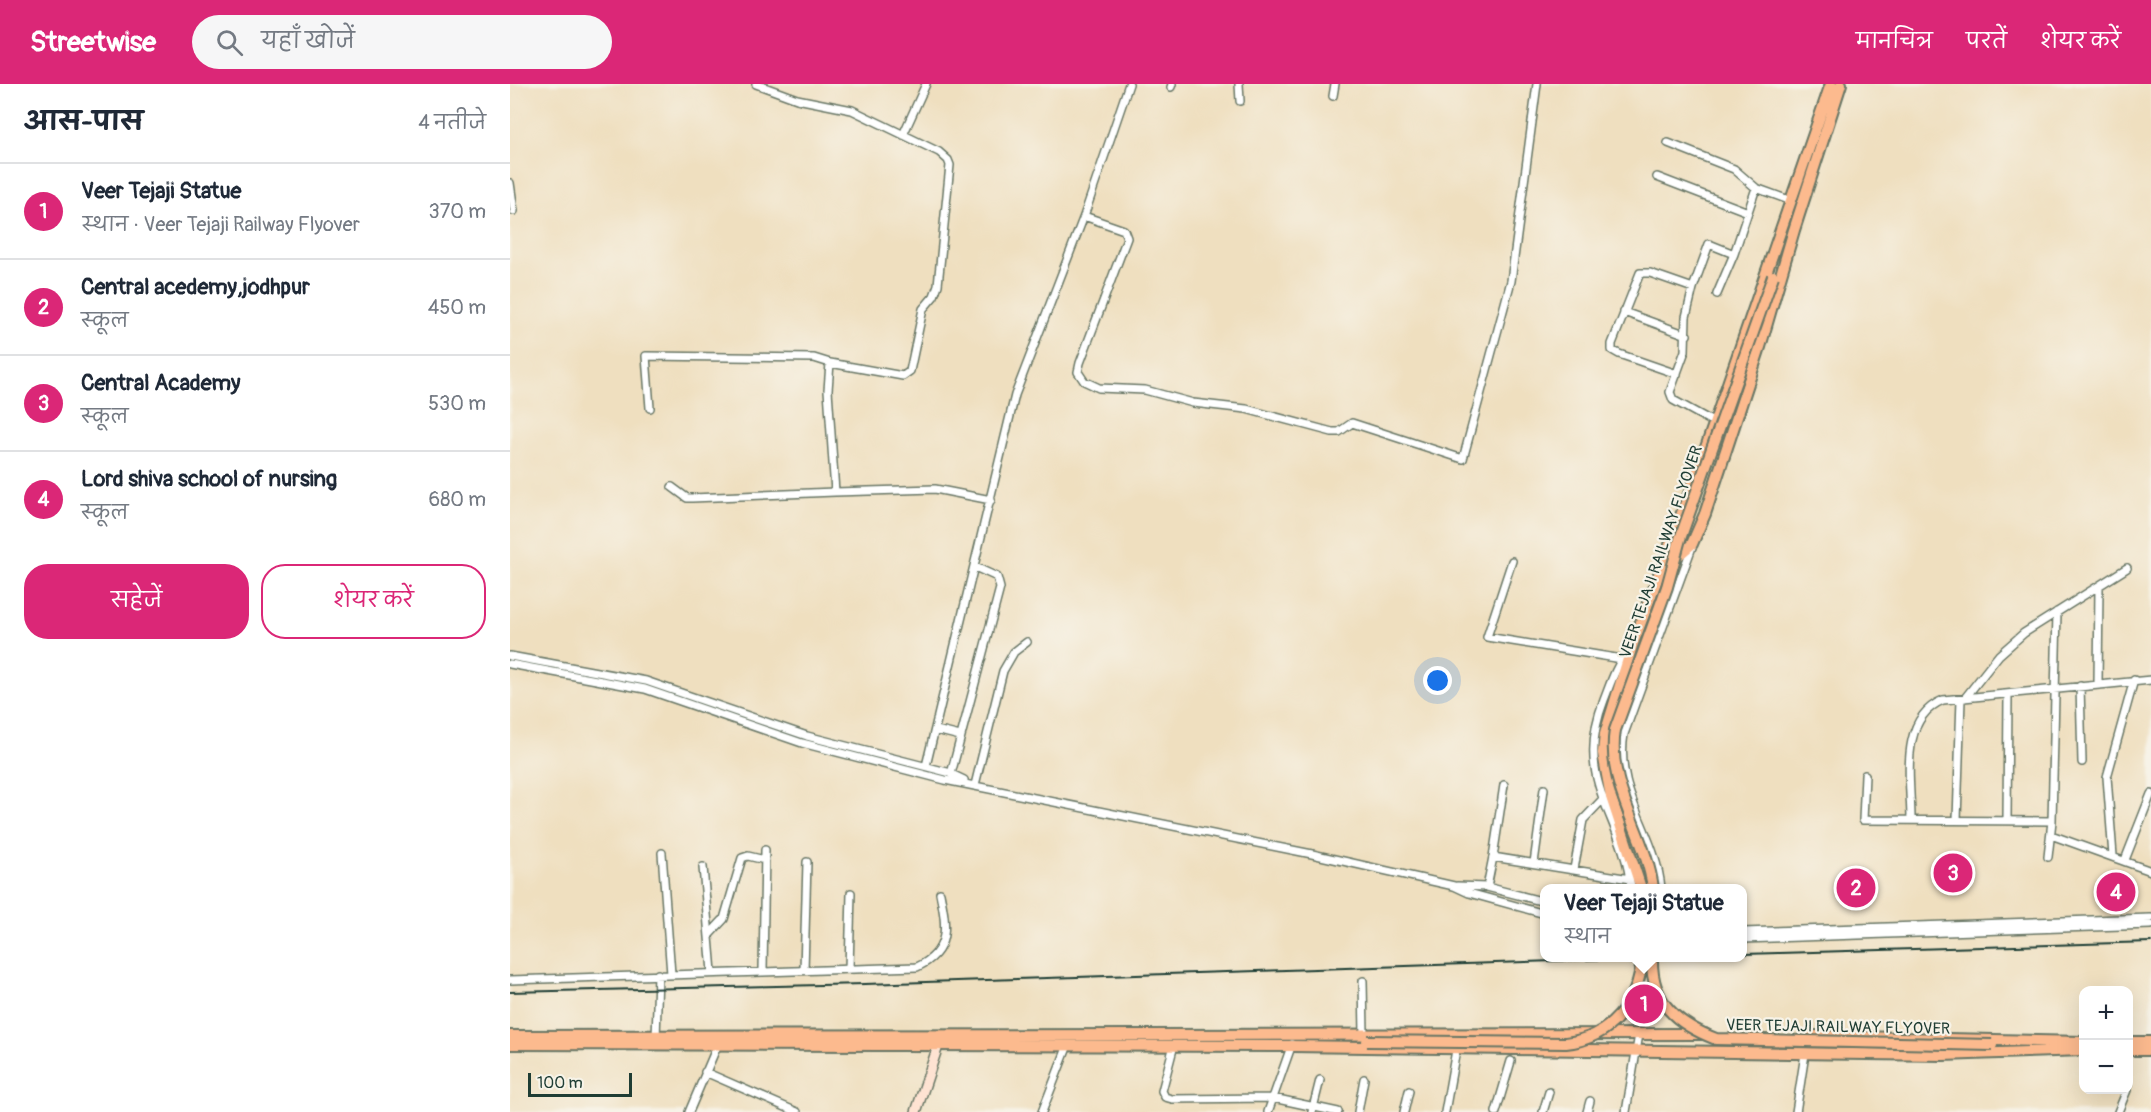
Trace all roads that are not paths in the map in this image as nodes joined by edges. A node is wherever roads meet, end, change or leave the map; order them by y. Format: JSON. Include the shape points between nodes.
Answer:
{"nodes":[{"id":1,"x":756,"y":84,"type":"edge"},
{"id":2,"x":926,"y":84,"type":"edge"},
{"id":3,"x":1129,"y":84,"type":"edge"},
{"id":4,"x":1239,"y":84,"type":"edge"},
{"id":5,"x":1335,"y":84,"type":"edge"},
{"id":6,"x":1537,"y":84,"type":"edge"},
{"id":7,"x":1831,"y":84,"type":"edge"},
{"id":8,"x":1841,"y":84,"type":"edge"},
{"id":9,"x":1333,"y":96,"type":"dead end"},
{"id":10,"x":1240,"y":101,"type":"dead end"},
{"id":11,"x":903,"y":135,"type":"junction"},
{"id":12,"x":1668,"y":143,"type":"dead end"},
{"id":13,"x":1657,"y":177,"type":"dead end"},
{"id":14,"x":510,"y":183,"type":"edge"},
{"id":15,"x":1756,"y":188,"type":"junction"},
{"id":16,"x":1789,"y":200,"type":"dead end"},
{"id":17,"x":514,"y":211,"type":"dead end"},
{"id":18,"x":1748,"y":212,"type":"junction"},
{"id":19,"x":1084,"y":216,"type":"junction"},
{"id":20,"x":1789,"y":228,"type":"junction"},
{"id":21,"x":1734,"y":254,"type":"junction"},
{"id":22,"x":1693,"y":288,"type":"junction"},
{"id":23,"x":1718,"y":294,"type":"dead end"},
{"id":24,"x":1624,"y":312,"type":"junction"},
{"id":25,"x":1687,"y":335,"type":"junction"},
{"id":26,"x":830,"y":363,"type":"junction"},
{"id":27,"x":1677,"y":374,"type":"junction"},
{"id":28,"x":650,"y":408,"type":"dead end"},
{"id":29,"x":1713,"y":422,"type":"junction"},
{"id":30,"x":672,"y":487,"type":"dead end"},
{"id":31,"x":835,"y":492,"type":"junction"},
{"id":32,"x":991,"y":500,"type":"junction"},
{"id":33,"x":1692,"y":544,"type":"junction"},
{"id":34,"x":1512,"y":561,"type":"dead end"},
{"id":35,"x":975,"y":567,"type":"junction"},
{"id":36,"x":1663,"y":568,"type":"junction"},
{"id":37,"x":2127,"y":568,"type":"dead end"},
{"id":38,"x":2099,"y":586,"type":"junction"},
{"id":39,"x":2057,"y":612,"type":"junction"},
{"id":40,"x":1028,"y":642,"type":"dead end"},
{"id":41,"x":1632,"y":646,"type":"junction"},
{"id":42,"x":510,"y":656,"type":"edge"},
{"id":43,"x":1622,"y":659,"type":"junction"},
{"id":44,"x":510,"y":664,"type":"edge"},
{"id":45,"x":2134,"y":680,"type":"junction"},
{"id":46,"x":2151,"y":680,"type":"edge"},
{"id":47,"x":2098,"y":684,"type":"junction"},
{"id":48,"x":2080,"y":686,"type":"junction"},
{"id":49,"x":2056,"y":689,"type":"junction"},
{"id":50,"x":2007,"y":694,"type":"junction"},
{"id":51,"x":1963,"y":698,"type":"junction"},
{"id":52,"x":936,"y":730,"type":"junction"},
{"id":53,"x":960,"y":736,"type":"junction"},
{"id":54,"x":2082,"y":762,"type":"dead end"},
{"id":55,"x":926,"y":766,"type":"junction"},
{"id":56,"x":951,"y":774,"type":"junction"},
{"id":57,"x":1865,"y":775,"type":"dead end"},
{"id":58,"x":975,"y":784,"type":"junction"},
{"id":59,"x":1504,"y":784,"type":"dead end"},
{"id":60,"x":1545,"y":789,"type":"dead end"},
{"id":61,"x":2151,"y":794,"type":"edge"},
{"id":62,"x":1602,"y":800,"type":"junction"},
{"id":63,"x":1911,"y":820,"type":"junction"},
{"id":64,"x":1957,"y":820,"type":"junction"},
{"id":65,"x":2007,"y":821,"type":"junction"},
{"id":66,"x":2052,"y":821,"type":"junction"},
{"id":67,"x":2051,"y":835,"type":"junction"},
{"id":68,"x":765,"y":850,"type":"dead end"},
{"id":69,"x":662,"y":853,"type":"dead end"},
{"id":70,"x":2113,"y":856,"type":"junction"},
{"id":71,"x":1493,"y":857,"type":"junction"},
{"id":72,"x":2048,"y":857,"type":"dead end"},
{"id":73,"x":765,"y":860,"type":"junction"},
{"id":74,"x":2125,"y":860,"type":"junction"},
{"id":75,"x":807,"y":862,"type":"dead end"},
{"id":76,"x":1534,"y":863,"type":"junction"},
{"id":77,"x":703,"y":867,"type":"dead end"},
{"id":78,"x":1574,"y":869,"type":"junction"},
{"id":79,"x":2151,"y":871,"type":"edge"},
{"id":80,"x":1630,"y":879,"type":"junction"},
{"id":81,"x":1631,"y":884,"type":"edge"},
{"id":82,"x":1640,"y":884,"type":"edge"},
{"id":83,"x":1652,"y":884,"type":"edge"},
{"id":84,"x":1660,"y":884,"type":"edge"},
{"id":85,"x":1454,"y":886,"type":"junction"},
{"id":86,"x":1487,"y":887,"type":"junction"},
{"id":87,"x":851,"y":893,"type":"dead end"},
{"id":88,"x":940,"y":893,"type":"dead end"},
{"id":89,"x":1540,"y":901,"type":"edge"},
{"id":90,"x":1540,"y":913,"type":"edge"},
{"id":91,"x":2151,"y":918,"type":"edge"},
{"id":92,"x":2151,"y":925,"type":"edge"},
{"id":93,"x":1883,"y":930,"type":"junction"},
{"id":94,"x":1747,"y":932,"type":"edge"},
{"id":95,"x":709,"y":935,"type":"junction"},
{"id":96,"x":1747,"y":939,"type":"edge"},
{"id":97,"x":1640,"y":962,"type":"edge"},
{"id":98,"x":1652,"y":962,"type":"edge"},
{"id":99,"x":849,"y":969,"type":"junction"},
{"id":100,"x":763,"y":970,"type":"junction"},
{"id":101,"x":804,"y":970,"type":"junction"},
{"id":102,"x":712,"y":972,"type":"junction"},
{"id":103,"x":658,"y":974,"type":"junction"},
{"id":104,"x":671,"y":974,"type":"junction"},
{"id":105,"x":510,"y":980,"type":"edge"},
{"id":106,"x":1363,"y":981,"type":"dead end"},
{"id":107,"x":1639,"y":1034,"type":"junction"},
{"id":108,"x":510,"y":1035,"type":"edge"},
{"id":109,"x":1365,"y":1037,"type":"junction"},
{"id":110,"x":656,"y":1040,"type":"junction"},
{"id":111,"x":940,"y":1040,"type":"junction"},
{"id":112,"x":1293,"y":1040,"type":"junction"},
{"id":113,"x":2024,"y":1040,"type":"junction"},
{"id":114,"x":2079,"y":1042,"type":"edge"},
{"id":115,"x":2133,"y":1042,"type":"edge"},
{"id":116,"x":2151,"y":1042,"type":"edge"},
{"id":117,"x":510,"y":1044,"type":"edge"},
{"id":118,"x":718,"y":1044,"type":"junction"},
{"id":119,"x":1068,"y":1045,"type":"junction"},
{"id":120,"x":1174,"y":1045,"type":"junction"},
{"id":121,"x":1996,"y":1045,"type":"junction"},
{"id":122,"x":1340,"y":1048,"type":"junction"},
{"id":123,"x":1456,"y":1050,"type":"junction"},
{"id":124,"x":1637,"y":1050,"type":"junction"},
{"id":125,"x":2079,"y":1050,"type":"edge"},
{"id":126,"x":2133,"y":1050,"type":"edge"},
{"id":127,"x":2151,"y":1050,"type":"edge"},
{"id":128,"x":2028,"y":1053,"type":"junction"},
{"id":129,"x":1805,"y":1054,"type":"junction"},
{"id":130,"x":1511,"y":1061,"type":"dead end"},
{"id":131,"x":705,"y":1072,"type":"junction"},
{"id":132,"x":1364,"y":1079,"type":"dead end"},
{"id":133,"x":1320,"y":1080,"type":"dead end"},
{"id":134,"x":1409,"y":1091,"type":"dead end"},
{"id":135,"x":1549,"y":1092,"type":"dead end"},
{"id":136,"x":2125,"y":1094,"type":"edge"},
{"id":137,"x":1273,"y":1098,"type":"junction"},
{"id":138,"x":1590,"y":1101,"type":"dead end"},
{"id":139,"x":1313,"y":1110,"type":"edge"},
{"id":140,"x":689,"y":1112,"type":"edge"},
{"id":141,"x":797,"y":1112,"type":"edge"},
{"id":142,"x":916,"y":1112,"type":"edge"},
{"id":143,"x":1042,"y":1112,"type":"edge"},
{"id":144,"x":1268,"y":1112,"type":"edge"},
{"id":145,"x":1338,"y":1112,"type":"edge"},
{"id":146,"x":1358,"y":1112,"type":"edge"},
{"id":147,"x":1404,"y":1112,"type":"edge"},
{"id":148,"x":1445,"y":1112,"type":"edge"},
{"id":149,"x":1496,"y":1112,"type":"edge"},
{"id":150,"x":1544,"y":1112,"type":"edge"},
{"id":151,"x":1587,"y":1112,"type":"edge"},
{"id":152,"x":1626,"y":1112,"type":"edge"},
{"id":153,"x":1796,"y":1112,"type":"edge"},
{"id":154,"x":2118,"y":1112,"type":"edge"}],
"edges":[{"from":1,"to":11,"type":"street","via":[[797,99],[845,108]]},
{"from":2,"to":11,"type":"street"},
{"from":3,"to":19,"type":"street"},
{"from":4,"to":10,"type":"street"},
{"from":5,"to":9,"type":"street"},
{"from":6,"to":19,"type":"street","via":[[1511,281],[1463,459],[1352,423],[1332,432],[1246,409],[1193,403],[1145,390],[1099,388],[1084,381],[1078,372],[1080,363],[1127,238],[1124,230]]},
{"from":7,"to":20,"type":"main road"},
{"from":8,"to":20,"type":"main road"},
{"from":11,"to":26,"type":"street","via":[[939,152],[950,165],[936,292],[923,309],[908,374]]},
{"from":12,"to":15,"type":"street","via":[[1734,170]]},
{"from":13,"to":18,"type":"street"},
{"from":14,"to":17,"type":"street"},
{"from":15,"to":16,"type":"street"},
{"from":15,"to":18,"type":"street"},
{"from":18,"to":21,"type":"street"},
{"from":19,"to":32,"type":"street","via":[[1020,378]]},
{"from":20,"to":29,"type":"main road","via":[[1751,313]]},
{"from":20,"to":33,"type":"main road","via":[[1760,348]]},
{"from":20,"to":83,"type":"main road","name":"VEER TEJAJI RAILWAY FLYOVER","bridge":true,"via":[[1615,730],[1615,773]]},
{"from":21,"to":22,"type":"street","via":[[1709,244]]},
{"from":21,"to":23,"type":"street"},
{"from":22,"to":24,"type":"street","via":[[1640,273]]},
{"from":22,"to":25,"type":"street","via":[[1686,317]]},
{"from":24,"to":25,"type":"street"},
{"from":24,"to":27,"type":"street","via":[[1612,350]]},
{"from":25,"to":27,"type":"street"},
{"from":26,"to":28,"type":"street","via":[[814,358],[646,356]]},
{"from":26,"to":31,"type":"street","via":[[828,390]]},
{"from":27,"to":29,"type":"street","via":[[1670,392],[1673,400]]},
{"from":29,"to":36,"type":"main road"},
{"from":30,"to":31,"type":"street","via":[[687,498]]},
{"from":31,"to":32,"type":"street","via":[[935,489]]},
{"from":32,"to":35,"type":"street"},
{"from":33,"to":36,"type":"main road"},
{"from":33,"to":84,"type":"street","via":[[1621,752],[1626,785]]},
{"from":34,"to":43,"type":"street","via":[[1487,636]]},
{"from":35,"to":52,"type":"street"},
{"from":35,"to":53,"type":"street","via":[[998,577],[1000,588]]},
{"from":36,"to":41,"type":"main road"},
{"from":37,"to":38,"type":"street"},
{"from":38,"to":39,"type":"street"},
{"from":38,"to":47,"type":"street"},
{"from":39,"to":49,"type":"street"},
{"from":39,"to":51,"type":"street","via":[[1999,655]]},
{"from":40,"to":58,"type":"street","via":[[1014,652],[1003,671]]},
{"from":41,"to":43,"type":"street"},
{"from":41,"to":82,"type":"main road","via":[[1605,734],[1603,753],[1611,797]]},
{"from":42,"to":55,"type":"street","via":[[646,681],[807,736]]},
{"from":43,"to":62,"type":"street","via":[[1594,732],[1595,773]]},
{"from":44,"to":58,"type":"street","via":[[645,689],[838,754]]},
{"from":45,"to":46,"type":"street"},
{"from":45,"to":47,"type":"street"},
{"from":45,"to":70,"type":"street","via":[[2107,777]]},
{"from":47,"to":48,"type":"street"},
{"from":48,"to":49,"type":"street"},
{"from":48,"to":54,"type":"street"},
{"from":49,"to":50,"type":"street"},
{"from":49,"to":66,"type":"street"},
{"from":50,"to":51,"type":"street"},
{"from":50,"to":65,"type":"street"},
{"from":51,"to":63,"type":"street","via":[[1932,705],[1916,723],[1912,738]]},
{"from":51,"to":64,"type":"street"},
{"from":52,"to":53,"type":"street"},
{"from":52,"to":55,"type":"street"},
{"from":53,"to":56,"type":"street"},
{"from":55,"to":56,"type":"street"},
{"from":56,"to":58,"type":"street"},
{"from":57,"to":63,"type":"street","via":[[1863,820]]},
{"from":58,"to":85,"type":"street"},
{"from":59,"to":71,"type":"street"},
{"from":60,"to":76,"type":"street"},
{"from":61,"to":74,"type":"street"},
{"from":62,"to":78,"type":"street","via":[[1583,820]]},
{"from":62,"to":80,"type":"street"},
{"from":63,"to":64,"type":"street"},
{"from":64,"to":65,"type":"street"},
{"from":65,"to":66,"type":"street"},
{"from":66,"to":67,"type":"street"},
{"from":67,"to":70,"type":"street"},
{"from":67,"to":72,"type":"street"},
{"from":68,"to":73,"type":"street"},
{"from":69,"to":104,"type":"street"},
{"from":70,"to":74,"type":"street"},
{"from":71,"to":76,"type":"street"},
{"from":71,"to":86,"type":"street"},
{"from":73,"to":95,"type":"street","via":[[742,858],[724,919]]},
{"from":73,"to":100,"type":"street"},
{"from":74,"to":79,"type":"street"},
{"from":75,"to":101,"type":"street"},
{"from":76,"to":78,"type":"street"},
{"from":77,"to":95,"type":"street"},
{"from":78,"to":80,"type":"street"},
{"from":80,"to":81,"type":"street"},
{"from":85,"to":86,"type":"street"},
{"from":85,"to":90,"type":"street","via":[[1469,894]]},
{"from":86,"to":89,"type":"street"},
{"from":87,"to":99,"type":"street"},
{"from":88,"to":99,"type":"street","via":[[946,931],[924,964],[917,968]]},
{"from":91,"to":93,"type":"street"},
{"from":92,"to":93,"type":"street"},
{"from":93,"to":94,"type":"street"},
{"from":93,"to":96,"type":"street"},
{"from":95,"to":102,"type":"street"},
{"from":97,"to":109,"type":"main road","bridge":true,"via":[[1637,988],[1629,1004],[1609,1027],[1591,1038],[1566,1043]]},
{"from":98,"to":121,"type":"main road","name":"VEER TEJAJI RAILWAY FLYOVER","bridge":true,"via":[[1652,974],[1665,1005],[1689,1028],[1716,1039]]},
{"from":99,"to":101,"type":"street"},
{"from":100,"to":101,"type":"street"},
{"from":100,"to":102,"type":"street"},
{"from":102,"to":104,"type":"street"},
{"from":103,"to":104,"type":"street"},
{"from":103,"to":105,"type":"street"},
{"from":103,"to":110,"type":"street"},
{"from":106,"to":109,"type":"street"},
{"from":107,"to":109,"type":"main road"},
{"from":107,"to":113,"type":"main road"},
{"from":107,"to":124,"type":"street"},
{"from":108,"to":110,"type":"main road"},
{"from":109,"to":112,"type":"main road","via":[[1330,1035]]},
{"from":109,"to":122,"type":"main road"},
{"from":110,"to":111,"type":"main road"},
{"from":110,"to":117,"type":"main road"},
{"from":110,"to":118,"type":"main road"},
{"from":111,"to":112,"type":"main road"},
{"from":111,"to":118,"type":"main road"},
{"from":111,"to":119,"type":"main road"},
{"from":111,"to":142,"type":"street"},
{"from":112,"to":120,"type":"main road"},
{"from":112,"to":122,"type":"main road"},
{"from":112,"to":137,"type":"street"},
{"from":113,"to":114,"type":"main road"},
{"from":113,"to":121,"type":"main road","name":"VEER TEJAJI RAILWAY FLYOVER"},
{"from":115,"to":116,"type":"main road"},
{"from":118,"to":131,"type":"street"},
{"from":119,"to":120,"type":"main road"},
{"from":119,"to":143,"type":"street"},
{"from":120,"to":137,"type":"street","via":[[1162,1091],[1165,1097]]},
{"from":121,"to":128,"type":"main road","name":"VEER TEJAJI RAILWAY FLYOVER"},
{"from":122,"to":123,"type":"main road"},
{"from":123,"to":124,"type":"main road"},
{"from":123,"to":148,"type":"street"},
{"from":124,"to":129,"type":"main road"},
{"from":124,"to":152,"type":"street"},
{"from":125,"to":128,"type":"main road"},
{"from":126,"to":127,"type":"main road"},
{"from":128,"to":129,"type":"main road"},
{"from":129,"to":153,"type":"street"},
{"from":130,"to":149,"type":"street"},
{"from":131,"to":140,"type":"street"},
{"from":131,"to":141,"type":"street"},
{"from":132,"to":146,"type":"street"},
{"from":133,"to":139,"type":"street"},
{"from":134,"to":147,"type":"street"},
{"from":135,"to":150,"type":"street"},
{"from":136,"to":154,"type":"street"},
{"from":137,"to":139,"type":"street"},
{"from":137,"to":144,"type":"street"},
{"from":138,"to":151,"type":"street"},
{"from":139,"to":145,"type":"street"}]}
